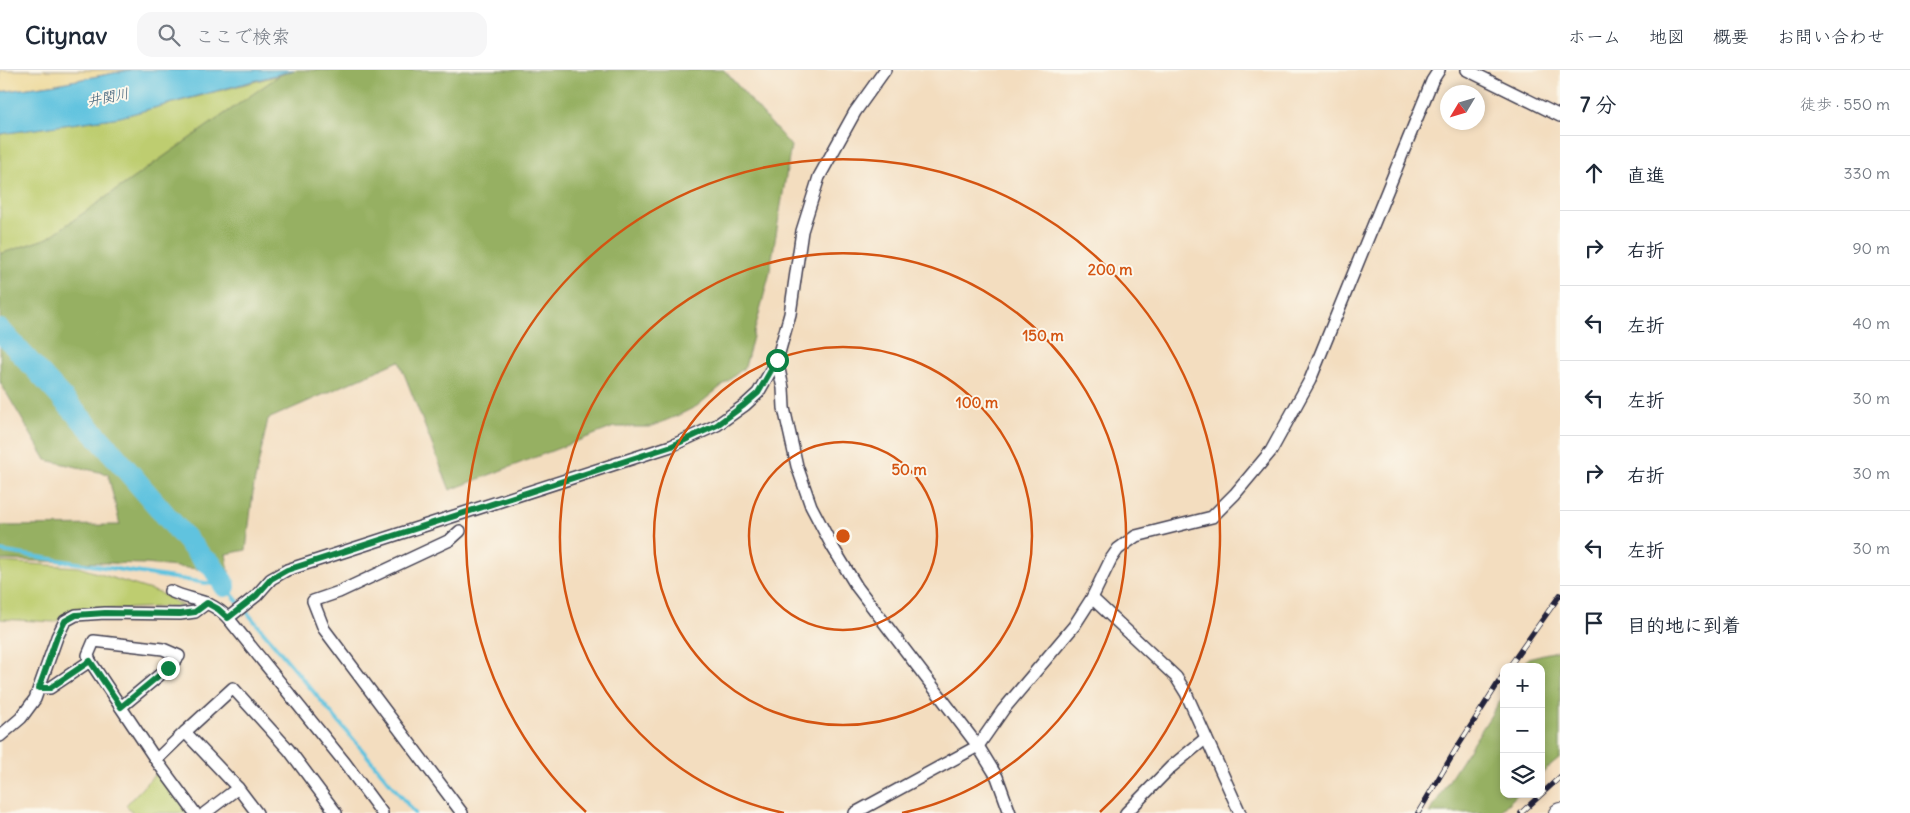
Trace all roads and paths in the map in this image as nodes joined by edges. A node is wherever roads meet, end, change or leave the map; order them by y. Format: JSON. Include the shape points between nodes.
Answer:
{"nodes":[{"id":1,"x":885,"y":70,"type":"edge"},
{"id":2,"x":1439,"y":70,"type":"edge"},
{"id":3,"x":1467,"y":70,"type":"edge"},
{"id":4,"x":1560,"y":116,"type":"edge"},
{"id":5,"x":777,"y":360,"type":"junction"},
{"id":6,"x":460,"y":531,"type":"dead end"},
{"id":7,"x":170,"y":591,"type":"dead end"},
{"id":8,"x":1092,"y":598,"type":"junction"},
{"id":9,"x":207,"y":603,"type":"junction"},
{"id":10,"x":230,"y":617,"type":"junction"},
{"id":11,"x":90,"y":661,"type":"junction"},
{"id":12,"x":39,"y":688,"type":"junction"},
{"id":13,"x":121,"y":707,"type":"junction"},
{"id":14,"x":185,"y":732,"type":"junction"},
{"id":15,"x":0,"y":736,"type":"edge"},
{"id":16,"x":1206,"y":738,"type":"junction"},
{"id":17,"x":978,"y":746,"type":"junction"},
{"id":18,"x":156,"y":760,"type":"junction"},
{"id":19,"x":238,"y":788,"type":"junction"},
{"id":20,"x":195,"y":813,"type":"edge"},
{"id":21,"x":205,"y":813,"type":"edge"},
{"id":22,"x":257,"y":813,"type":"edge"},
{"id":23,"x":336,"y":813,"type":"edge"},
{"id":24,"x":382,"y":813,"type":"edge"},
{"id":25,"x":462,"y":813,"type":"edge"},
{"id":26,"x":855,"y":813,"type":"edge"},
{"id":27,"x":1010,"y":813,"type":"edge"},
{"id":28,"x":1126,"y":813,"type":"edge"},
{"id":29,"x":1240,"y":813,"type":"edge"}],
"edges":[{"from":1,"to":5,"type":"street","via":[[856,112],[819,177],[802,231],[790,314]]},
{"from":2,"to":8,"type":"street","via":[[1380,204],[1310,380],[1271,451],[1212,517],[1136,536],[1126,542],[1111,559]]},
{"from":3,"to":4,"type":"street"},
{"from":5,"to":10,"type":"street","via":[[758,393],[717,425],[672,446],[287,570],[271,579]]},
{"from":5,"to":17,"type":"street","via":[[797,466],[810,506],[857,587]]},
{"from":6,"to":25,"type":"street","via":[[450,540],[313,601],[324,628]]},
{"from":7,"to":9,"type":"street"},
{"from":8,"to":16,"type":"street","via":[[1176,677]]},
{"from":8,"to":17,"type":"street","via":[[1074,626],[1003,710]]},
{"from":9,"to":10,"type":"street"},
{"from":9,"to":12,"type":"street","via":[[195,612],[180,614],[76,615],[65,621]]},
{"from":10,"to":24,"type":"street"},
{"from":11,"to":12,"type":"street","via":[[50,688]]},
{"from":11,"to":13,"type":"street"},
{"from":11,"to":13,"type":"street","via":[[88,655],[94,641],[163,649],[179,656]]},
{"from":12,"to":15,"type":"street","via":[[35,700],[21,718]]},
{"from":13,"to":18,"type":"street"},
{"from":14,"to":18,"type":"street"},
{"from":14,"to":19,"type":"street"},
{"from":14,"to":23,"type":"street","via":[[233,688],[289,750]]},
{"from":16,"to":28,"type":"street","via":[[1171,767]]},
{"from":16,"to":29,"type":"street"},
{"from":17,"to":26,"type":"street"},
{"from":17,"to":27,"type":"street","via":[[997,777]]},
{"from":18,"to":20,"type":"street"},
{"from":19,"to":21,"type":"street"},
{"from":19,"to":22,"type":"street"}]}
